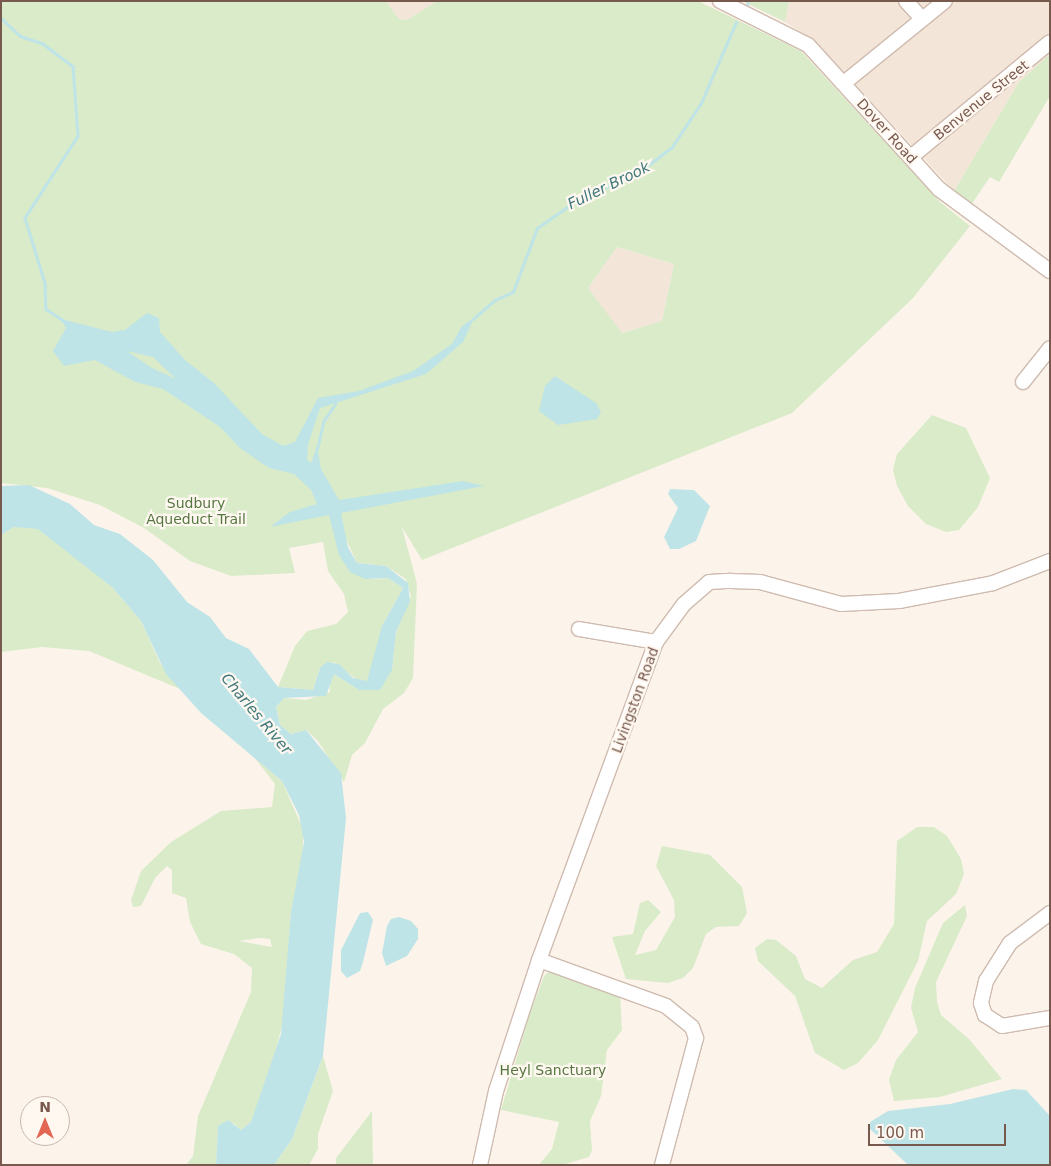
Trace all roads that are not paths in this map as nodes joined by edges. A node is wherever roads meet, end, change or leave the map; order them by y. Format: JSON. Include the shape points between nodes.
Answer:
{"nodes":[{"id":1,"x":720,"y":1,"type":"edge"},
{"id":2,"x":906,"y":1,"type":"edge"},
{"id":3,"x":945,"y":1,"type":"edge"},
{"id":4,"x":922,"y":20,"type":"junction"},
{"id":5,"x":1050,"y":42,"type":"edge"},
{"id":6,"x":844,"y":83,"type":"junction"},
{"id":7,"x":911,"y":157,"type":"junction"},
{"id":8,"x":1050,"y":272,"type":"edge"},
{"id":9,"x":1050,"y":348,"type":"edge"},
{"id":10,"x":1023,"y":382,"type":"dead end"},
{"id":11,"x":1050,"y":561,"type":"edge"},
{"id":12,"x":578,"y":629,"type":"dead end"},
{"id":13,"x":656,"y":642,"type":"junction"},
{"id":14,"x":1050,"y":913,"type":"edge"},
{"id":15,"x":539,"y":960,"type":"junction"},
{"id":16,"x":1050,"y":1018,"type":"edge"},
{"id":17,"x":480,"y":1165,"type":"edge"},
{"id":18,"x":662,"y":1165,"type":"edge"}],
"edges":[{"from":1,"to":6,"type":"street","name":"Dover Road","via":[[800,40]]},
{"from":2,"to":4,"type":"street"},
{"from":3,"to":4,"type":"street"},
{"from":4,"to":6,"type":"street"},
{"from":5,"to":7,"type":"street","name":"Benvenue Street"},
{"from":6,"to":7,"type":"street","name":"Dover Road"},
{"from":7,"to":8,"type":"street","name":"Dover Road","via":[[951,200]]},
{"from":9,"to":10,"type":"street"},
{"from":11,"to":13,"type":"street","name":"Livingston Road","via":[[993,583],[870,604],[841,604],[760,582],[709,582],[684,604]]},
{"from":12,"to":13,"type":"street"},
{"from":13,"to":15,"type":"street","name":"Livingston Road"},
{"from":14,"to":16,"type":"street","via":[[1010,943],[986,981],[981,1003],[985,1015],[1002,1026]]},
{"from":15,"to":17,"type":"street","name":"Livingston Road","via":[[496,1091]]},
{"from":15,"to":18,"type":"street","via":[[666,1006],[692,1027],[696,1038]]}]}
